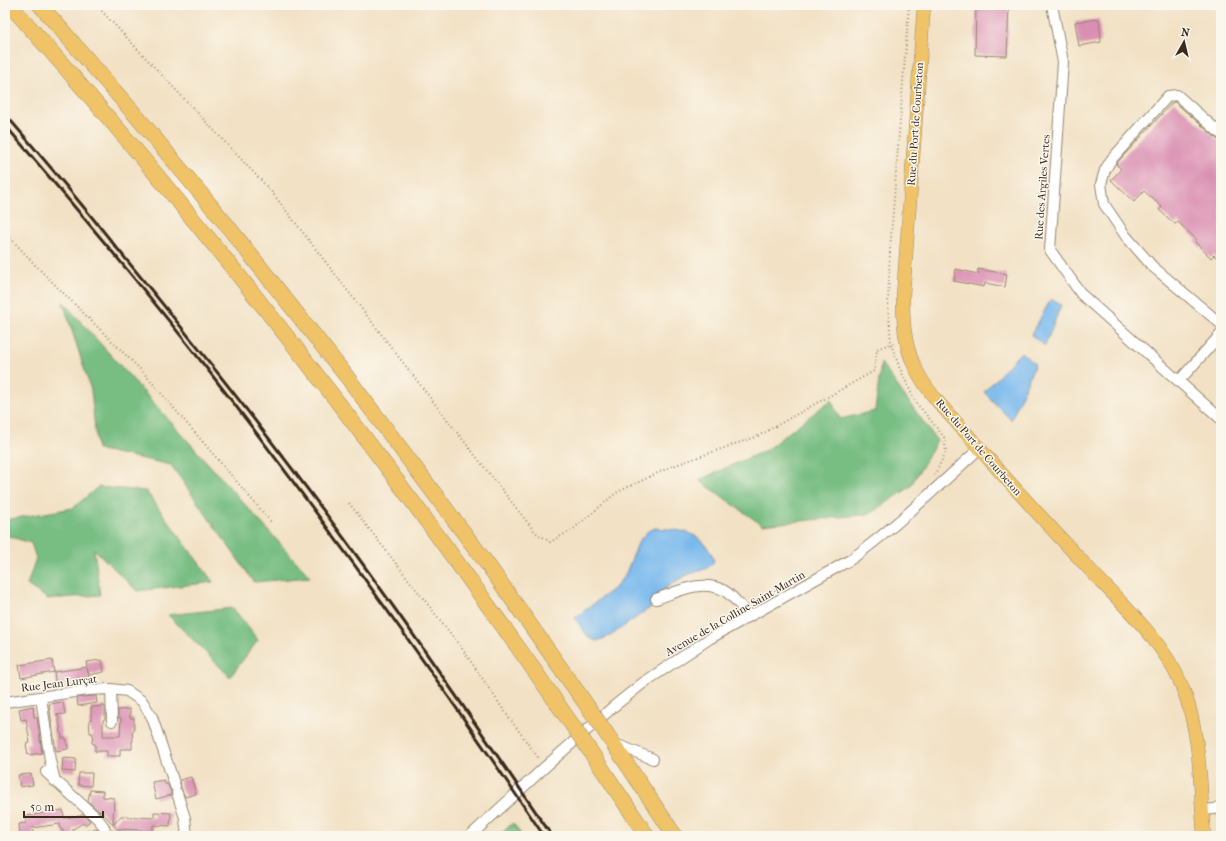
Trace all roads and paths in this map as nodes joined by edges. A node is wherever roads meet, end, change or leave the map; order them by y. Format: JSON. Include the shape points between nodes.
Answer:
{"nodes":[{"id":1,"x":10,"y":5,"type":"edge"},
{"id":2,"x":40,"y":5,"type":"edge"},
{"id":3,"x":96,"y":5,"type":"edge"},
{"id":4,"x":924,"y":5,"type":"edge"},
{"id":5,"x":1052,"y":5,"type":"edge"},
{"id":6,"x":1221,"y":134,"type":"edge"},
{"id":7,"x":5,"y":232,"type":"edge"},
{"id":8,"x":1221,"y":324,"type":"edge"},
{"id":9,"x":1221,"y":334,"type":"edge"},
{"id":10,"x":907,"y":341,"type":"junction"},
{"id":11,"x":1179,"y":381,"type":"junction"},
{"id":12,"x":1221,"y":418,"type":"edge"},
{"id":13,"x":979,"y":448,"type":"junction"},
{"id":14,"x":349,"y":503,"type":"dead end"},
{"id":15,"x":272,"y":523,"type":"dead end"},
{"id":16,"x":656,"y":599,"type":"dead end"},
{"id":17,"x":750,"y":616,"type":"junction"},
{"id":18,"x":111,"y":689,"type":"junction"},
{"id":19,"x":41,"y":697,"type":"junction"},
{"id":20,"x":5,"y":702,"type":"edge"},
{"id":21,"x":112,"y":721,"type":"dead end"},
{"id":22,"x":613,"y":743,"type":"junction"},
{"id":23,"x":653,"y":759,"type":"dead end"},
{"id":24,"x":545,"y":767,"type":"junction"},
{"id":25,"x":46,"y":772,"type":"dead end"},
{"id":26,"x":55,"y":780,"type":"junction"},
{"id":27,"x":1221,"y":806,"type":"edge"},
{"id":28,"x":1202,"y":810,"type":"junction"},
{"id":29,"x":89,"y":836,"type":"edge"},
{"id":30,"x":106,"y":836,"type":"edge"},
{"id":31,"x":114,"y":836,"type":"edge"},
{"id":32,"x":187,"y":836,"type":"edge"},
{"id":33,"x":470,"y":836,"type":"edge"},
{"id":34,"x":647,"y":836,"type":"edge"},
{"id":35,"x":675,"y":836,"type":"edge"},
{"id":36,"x":1204,"y":836,"type":"edge"}],
"edges":[{"from":1,"to":34,"type":"highway","bridge":true,"via":[[205,235],[333,396],[514,641]]},
{"from":2,"to":22,"type":"highway","bridge":true,"via":[[138,118],[338,365],[488,565]]},
{"from":3,"to":10,"type":"path","via":[[270,191],[534,532],[550,542],[572,530],[616,493],[670,467],[758,436],[874,370],[877,349]]},
{"from":4,"to":10,"type":"main road","name":"Rue du Port de Courbeton","via":[[904,273],[903,313]]},
{"from":5,"to":11,"type":"street","name":"Rue des Argiles Vertes","via":[[1063,62],[1050,250],[1082,295]]},
{"from":6,"to":8,"type":"street","via":[[1177,95],[1168,96],[1111,160],[1101,184],[1104,204],[1125,235],[1152,266]]},
{"from":7,"to":15,"type":"path","via":[[143,372]]},
{"from":9,"to":11,"type":"street"},
{"from":10,"to":13,"type":"main road","name":"Rue du Port de Courbeton","via":[[914,365],[930,391]]},
{"from":11,"to":12,"type":"street","name":"Rue des Argiles Vertes"},
{"from":13,"to":17,"type":"street","name":"Avenue de la Colline Saint-Martin","via":[[917,507],[850,560]]},
{"from":13,"to":28,"type":"main road","name":"Rue du Port de Courbeton","via":[[1135,618],[1172,666],[1186,696],[1193,721]]},
{"from":14,"to":24,"type":"path","via":[[461,647]]},
{"from":16,"to":17,"type":"street","via":[[698,585],[712,586],[723,590]]},
{"from":17,"to":24,"type":"street","name":"Avenue de la Colline Saint-Martin","via":[[643,683]]},
{"from":18,"to":19,"type":"street","name":"Rue Jean Lurçat"},
{"from":18,"to":21,"type":"street"},
{"from":18,"to":32,"type":"street","name":"Rue Jean Lurçat","via":[[127,691],[142,701],[152,717],[185,818]]},
{"from":19,"to":20,"type":"street","name":"Rue Jean Lurçat"},
{"from":19,"to":26,"type":"street"},
{"from":22,"to":23,"type":"street"},
{"from":22,"to":35,"type":"highway"},
{"from":24,"to":33,"type":"street","name":"Avenue de la Colline Saint-Martin"},
{"from":25,"to":26,"type":"street"},
{"from":26,"to":30,"type":"street","via":[[98,819],[104,827]]},
{"from":27,"to":28,"type":"street"},
{"from":28,"to":36,"type":"main road","name":"Rue du Port de Courbeton"},
{"from":29,"to":30,"type":"street"},
{"from":30,"to":31,"type":"street"}]}
